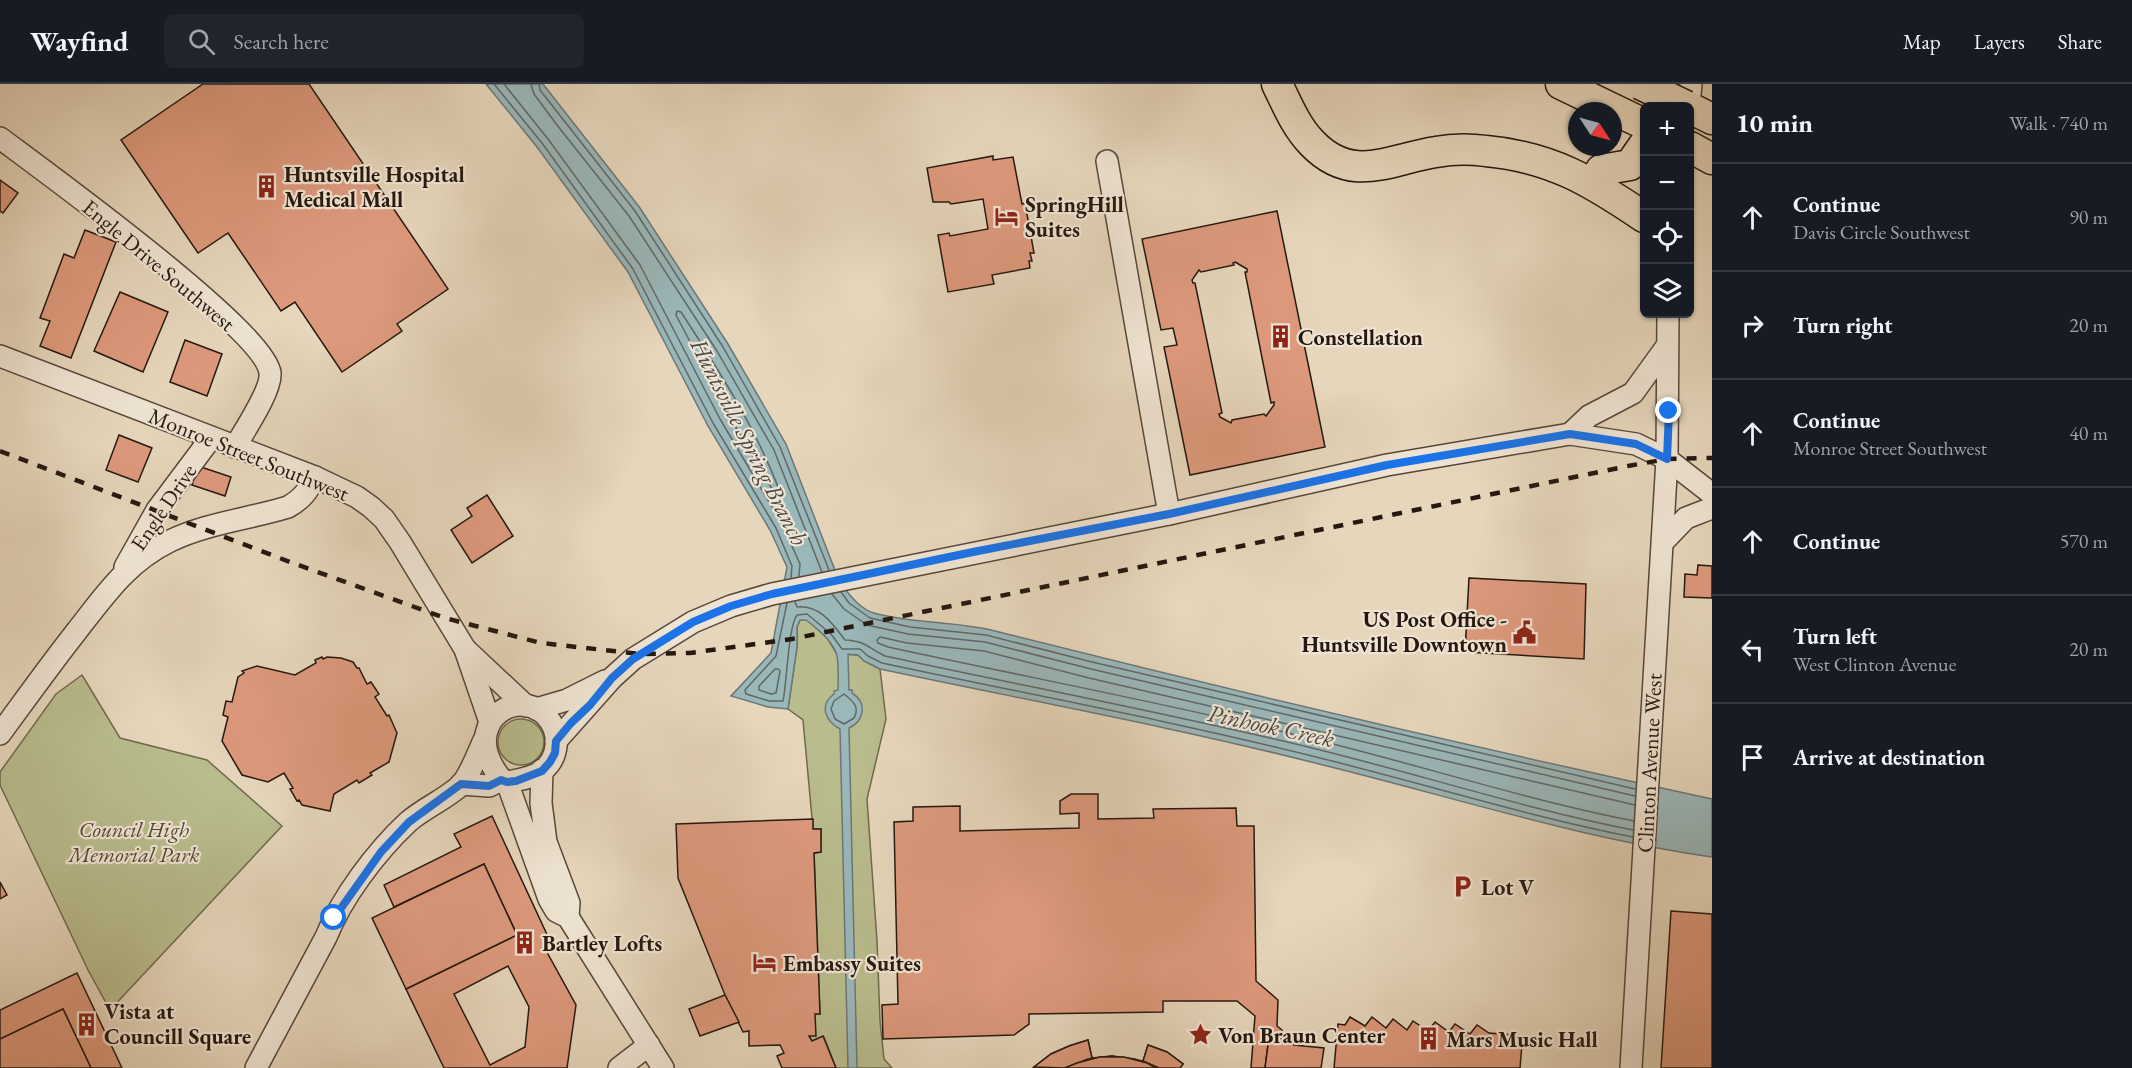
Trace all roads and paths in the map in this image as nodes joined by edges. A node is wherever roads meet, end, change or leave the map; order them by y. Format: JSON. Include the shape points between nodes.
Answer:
{"nodes":[{"id":1,"x":1277,"y":84,"type":"edge"},
{"id":2,"x":1302,"y":84,"type":"edge"},
{"id":3,"x":1561,"y":84,"type":"edge"},
{"id":4,"x":1641,"y":84,"type":"edge"},
{"id":5,"x":1661,"y":84,"type":"edge"},
{"id":6,"x":1691,"y":84,"type":"edge"},
{"id":7,"x":1660,"y":102,"type":"edge"},
{"id":8,"x":1678,"y":102,"type":"edge"},
{"id":9,"x":1689,"y":102,"type":"edge"},
{"id":10,"x":1694,"y":110,"type":"edge"},
{"id":11,"x":1712,"y":119,"type":"edge"},
{"id":12,"x":1640,"y":122,"type":"edge"},
{"id":13,"x":0,"y":138,"type":"edge"},
{"id":14,"x":1694,"y":150,"type":"edge"},
{"id":15,"x":1640,"y":151,"type":"edge"},
{"id":16,"x":1712,"y":159,"type":"edge"},
{"id":17,"x":1107,"y":161,"type":"dead end"},
{"id":18,"x":1601,"y":170,"type":"junction"},
{"id":19,"x":1640,"y":194,"type":"edge"},
{"id":20,"x":1640,"y":214,"type":"edge"},
{"id":21,"x":1668,"y":318,"type":"edge"},
{"id":22,"x":1666,"y":346,"type":"junction"},
{"id":23,"x":0,"y":356,"type":"edge"},
{"id":24,"x":1570,"y":434,"type":"junction"},
{"id":25,"x":211,"y":438,"type":"junction"},
{"id":26,"x":235,"y":447,"type":"junction"},
{"id":27,"x":1667,"y":459,"type":"junction"},
{"id":28,"x":315,"y":477,"type":"junction"},
{"id":29,"x":1712,"y":494,"type":"edge"},
{"id":30,"x":1712,"y":508,"type":"edge"},
{"id":31,"x":1169,"y":514,"type":"junction"},
{"id":32,"x":1663,"y":542,"type":"junction"},
{"id":33,"x":118,"y":578,"type":"junction"},
{"id":34,"x":465,"y":649,"type":"junction"},
{"id":35,"x":612,"y":678,"type":"junction"},
{"id":36,"x":531,"y":707,"type":"junction"},
{"id":37,"x":487,"y":731,"type":"junction"},
{"id":38,"x":0,"y":734,"type":"edge"},
{"id":39,"x":556,"y":741,"type":"junction"},
{"id":40,"x":542,"y":771,"type":"junction"},
{"id":41,"x":504,"y":781,"type":"junction"},
{"id":42,"x":461,"y":784,"type":"junction"},
{"id":43,"x":568,"y":917,"type":"junction"},
{"id":44,"x":649,"y":1045,"type":"junction"},
{"id":45,"x":256,"y":1068,"type":"edge"},
{"id":46,"x":619,"y":1068,"type":"edge"},
{"id":47,"x":663,"y":1068,"type":"edge"},
{"id":48,"x":1631,"y":1068,"type":"edge"}],
"edges":[{"from":1,"to":20,"type":"highway","via":[[1304,134],[1320,151],[1348,165],[1370,167],[1436,152],[1476,150],[1508,154],[1571,172]]},
{"from":2,"to":18,"type":"highway","via":[[1310,118],[1324,135],[1342,146],[1369,152],[1433,138],[1499,135],[1551,146]]},
{"from":3,"to":12,"type":"highway"},
{"from":4,"to":8,"type":"highway","bridge":true},
{"from":5,"to":7,"type":"street"},
{"from":6,"to":9,"type":"street"},
{"from":10,"to":11,"type":"highway"},
{"from":13,"to":26,"type":"street","name":"Engle Drive Southwest","via":[[192,287],[229,319],[262,357],[270,370],[268,386]]},
{"from":14,"to":16,"type":"highway"},
{"from":15,"to":18,"type":"highway","via":[[1630,165]]},
{"from":17,"to":31,"type":"street"},
{"from":18,"to":19,"type":"highway"},
{"from":21,"to":22,"type":"street","name":"Clinton Avenue West"},
{"from":22,"to":24,"type":"street","via":[[1633,393],[1589,416]]},
{"from":22,"to":27,"type":"street","name":"Clinton Avenue West"},
{"from":23,"to":25,"type":"street","name":"Monroe Street Southwest"},
{"from":24,"to":27,"type":"street","via":[[1636,444]]},
{"from":24,"to":31,"type":"street","via":[[1387,465]]},
{"from":25,"to":26,"type":"street","name":"Monroe Street Southwest"},
{"from":25,"to":33,"type":"street","name":"Engle Drive","via":[[157,510]]},
{"from":26,"to":28,"type":"street","name":"Monroe Street Southwest"},
{"from":27,"to":29,"type":"street"},
{"from":27,"to":32,"type":"street","name":"Clinton Avenue West"},
{"from":28,"to":33,"type":"street","via":[[300,500],[288,507],[203,528],[169,541]]},
{"from":28,"to":34,"type":"street","name":"Monroe Street Southwest","via":[[357,497],[384,519]]},
{"from":30,"to":32,"type":"street","via":[[1686,519]]},
{"from":31,"to":35,"type":"street","via":[[772,594],[731,606],[693,622],[633,659]]},
{"from":32,"to":48,"type":"street","name":"Clinton Avenue West"},
{"from":33,"to":38,"type":"street"},
{"from":34,"to":36,"type":"street","name":"Monroe Street Southwest"},
{"from":34,"to":37,"type":"street","name":"Monroe Street Southwest"},
{"from":35,"to":36,"type":"street","via":[[567,700]]},
{"from":35,"to":39,"type":"street"},
{"from":36,"to":37,"type":"street","via":[[506,708],[497,714]]},
{"from":36,"to":39,"type":"street","name":"Monroe Street Southwest","via":[[551,722]]},
{"from":37,"to":41,"type":"street","name":"Monroe Street Southwest","via":[[487,756]]},
{"from":37,"to":42,"type":"street"},
{"from":39,"to":40,"type":"street","name":"Monroe Street Southwest","via":[[555,753]]},
{"from":40,"to":41,"type":"street"},
{"from":40,"to":43,"type":"street","name":"Monroe Street Southwest","via":[[546,842],[569,903]]},
{"from":41,"to":42,"type":"street","via":[[489,786]]},
{"from":41,"to":43,"type":"street","name":"Monroe Street Southwest","via":[[549,899],[556,911]]},
{"from":42,"to":45,"type":"street","via":[[409,822],[355,886],[334,918]]},
{"from":43,"to":44,"type":"street","name":"Monroe Street Southwest"},
{"from":44,"to":46,"type":"street"},
{"from":44,"to":47,"type":"street","name":"Monroe Street Southwest"}]}
